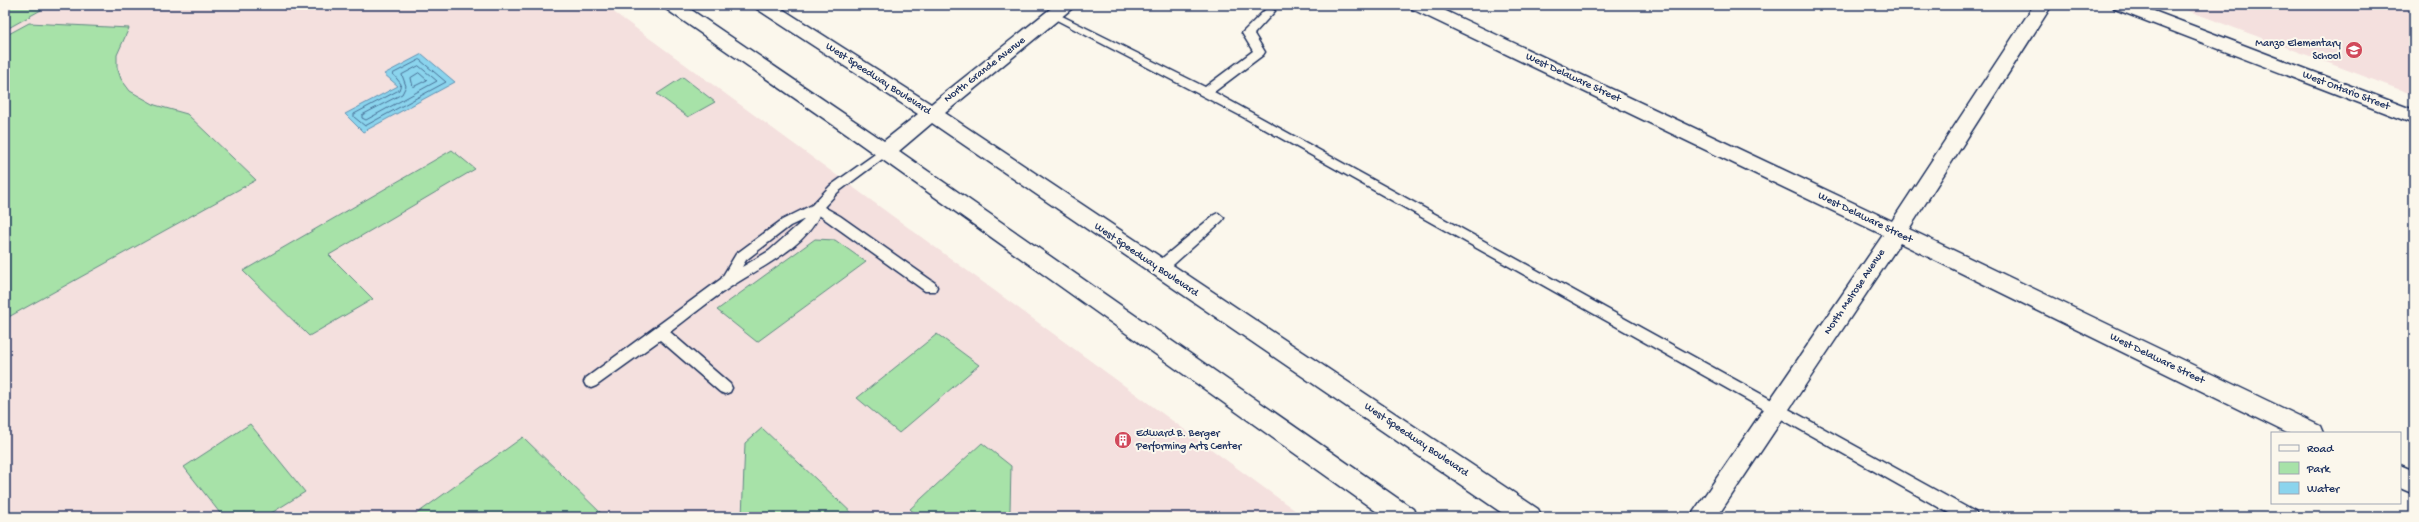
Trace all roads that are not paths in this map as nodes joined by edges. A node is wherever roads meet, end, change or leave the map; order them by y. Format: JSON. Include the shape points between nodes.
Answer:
{"nodes":[{"id":1,"x":672,"y":5,"type":"edge"},
{"id":2,"x":1418,"y":5,"type":"edge"},
{"id":3,"x":2043,"y":5,"type":"edge"},
{"id":4,"x":2121,"y":5,"type":"edge"},
{"id":5,"x":767,"y":6,"type":"edge"},
{"id":6,"x":1060,"y":10,"type":"edge"},
{"id":7,"x":1270,"y":11,"type":"dead end"},
{"id":8,"x":1207,"y":92,"type":"junction"},
{"id":9,"x":930,"y":113,"type":"junction"},
{"id":10,"x":2414,"y":117,"type":"edge"},
{"id":11,"x":885,"y":151,"type":"junction"},
{"id":12,"x":816,"y":208,"type":"junction"},
{"id":13,"x":1218,"y":218,"type":"dead end"},
{"id":14,"x":1896,"y":232,"type":"junction"},
{"id":15,"x":1159,"y":269,"type":"junction"},
{"id":16,"x":726,"y":283,"type":"junction"},
{"id":17,"x":930,"y":287,"type":"dead end"},
{"id":18,"x":660,"y":332,"type":"junction"},
{"id":19,"x":591,"y":382,"type":"dead end"},
{"id":20,"x":725,"y":388,"type":"dead end"},
{"id":21,"x":1776,"y":408,"type":"junction"},
{"id":22,"x":2309,"y":432,"type":"edge"},
{"id":23,"x":2401,"y":476,"type":"edge"},
{"id":24,"x":2414,"y":483,"type":"edge"},
{"id":25,"x":1404,"y":517,"type":"edge"},
{"id":26,"x":1529,"y":517,"type":"edge"},
{"id":27,"x":1702,"y":517,"type":"edge"},
{"id":28,"x":1970,"y":517,"type":"edge"}],
"edges":[{"from":1,"to":11,"type":"main road"},
{"from":2,"to":14,"type":"main road","name":"West Delaware Street"},
{"from":3,"to":14,"type":"main road","name":"North Melrose Avenue"},
{"from":4,"to":10,"type":"main road","name":"West Ontario Street"},
{"from":5,"to":9,"type":"main road","name":"West Speedway Boulevard"},
{"from":6,"to":8,"type":"lane"},
{"from":6,"to":9,"type":"main road","name":"North Grande Avenue"},
{"from":7,"to":8,"type":"lane","via":[[1248,33],[1259,52]]},
{"from":8,"to":21,"type":"lane"},
{"from":9,"to":11,"type":"main road","name":"North Grande Avenue"},
{"from":9,"to":15,"type":"main road","name":"West Speedway Boulevard"},
{"from":11,"to":12,"type":"lane","via":[[834,189]]},
{"from":11,"to":25,"type":"main road"},
{"from":12,"to":16,"type":"lane","via":[[809,225],[790,241],[774,254]]},
{"from":12,"to":16,"type":"lane","via":[[786,223],[741,257]]},
{"from":12,"to":17,"type":"lane","via":[[836,219]]},
{"from":13,"to":15,"type":"lane"},
{"from":14,"to":21,"type":"main road","name":"North Melrose Avenue"},
{"from":14,"to":22,"type":"main road","name":"West Delaware Street"},
{"from":15,"to":26,"type":"main road","name":"West Speedway Boulevard"},
{"from":16,"to":18,"type":"lane"},
{"from":18,"to":19,"type":"lane"},
{"from":18,"to":20,"type":"lane"},
{"from":21,"to":27,"type":"main road","name":"North Melrose Avenue"},
{"from":21,"to":28,"type":"lane"},
{"from":23,"to":24,"type":"main road"}]}
